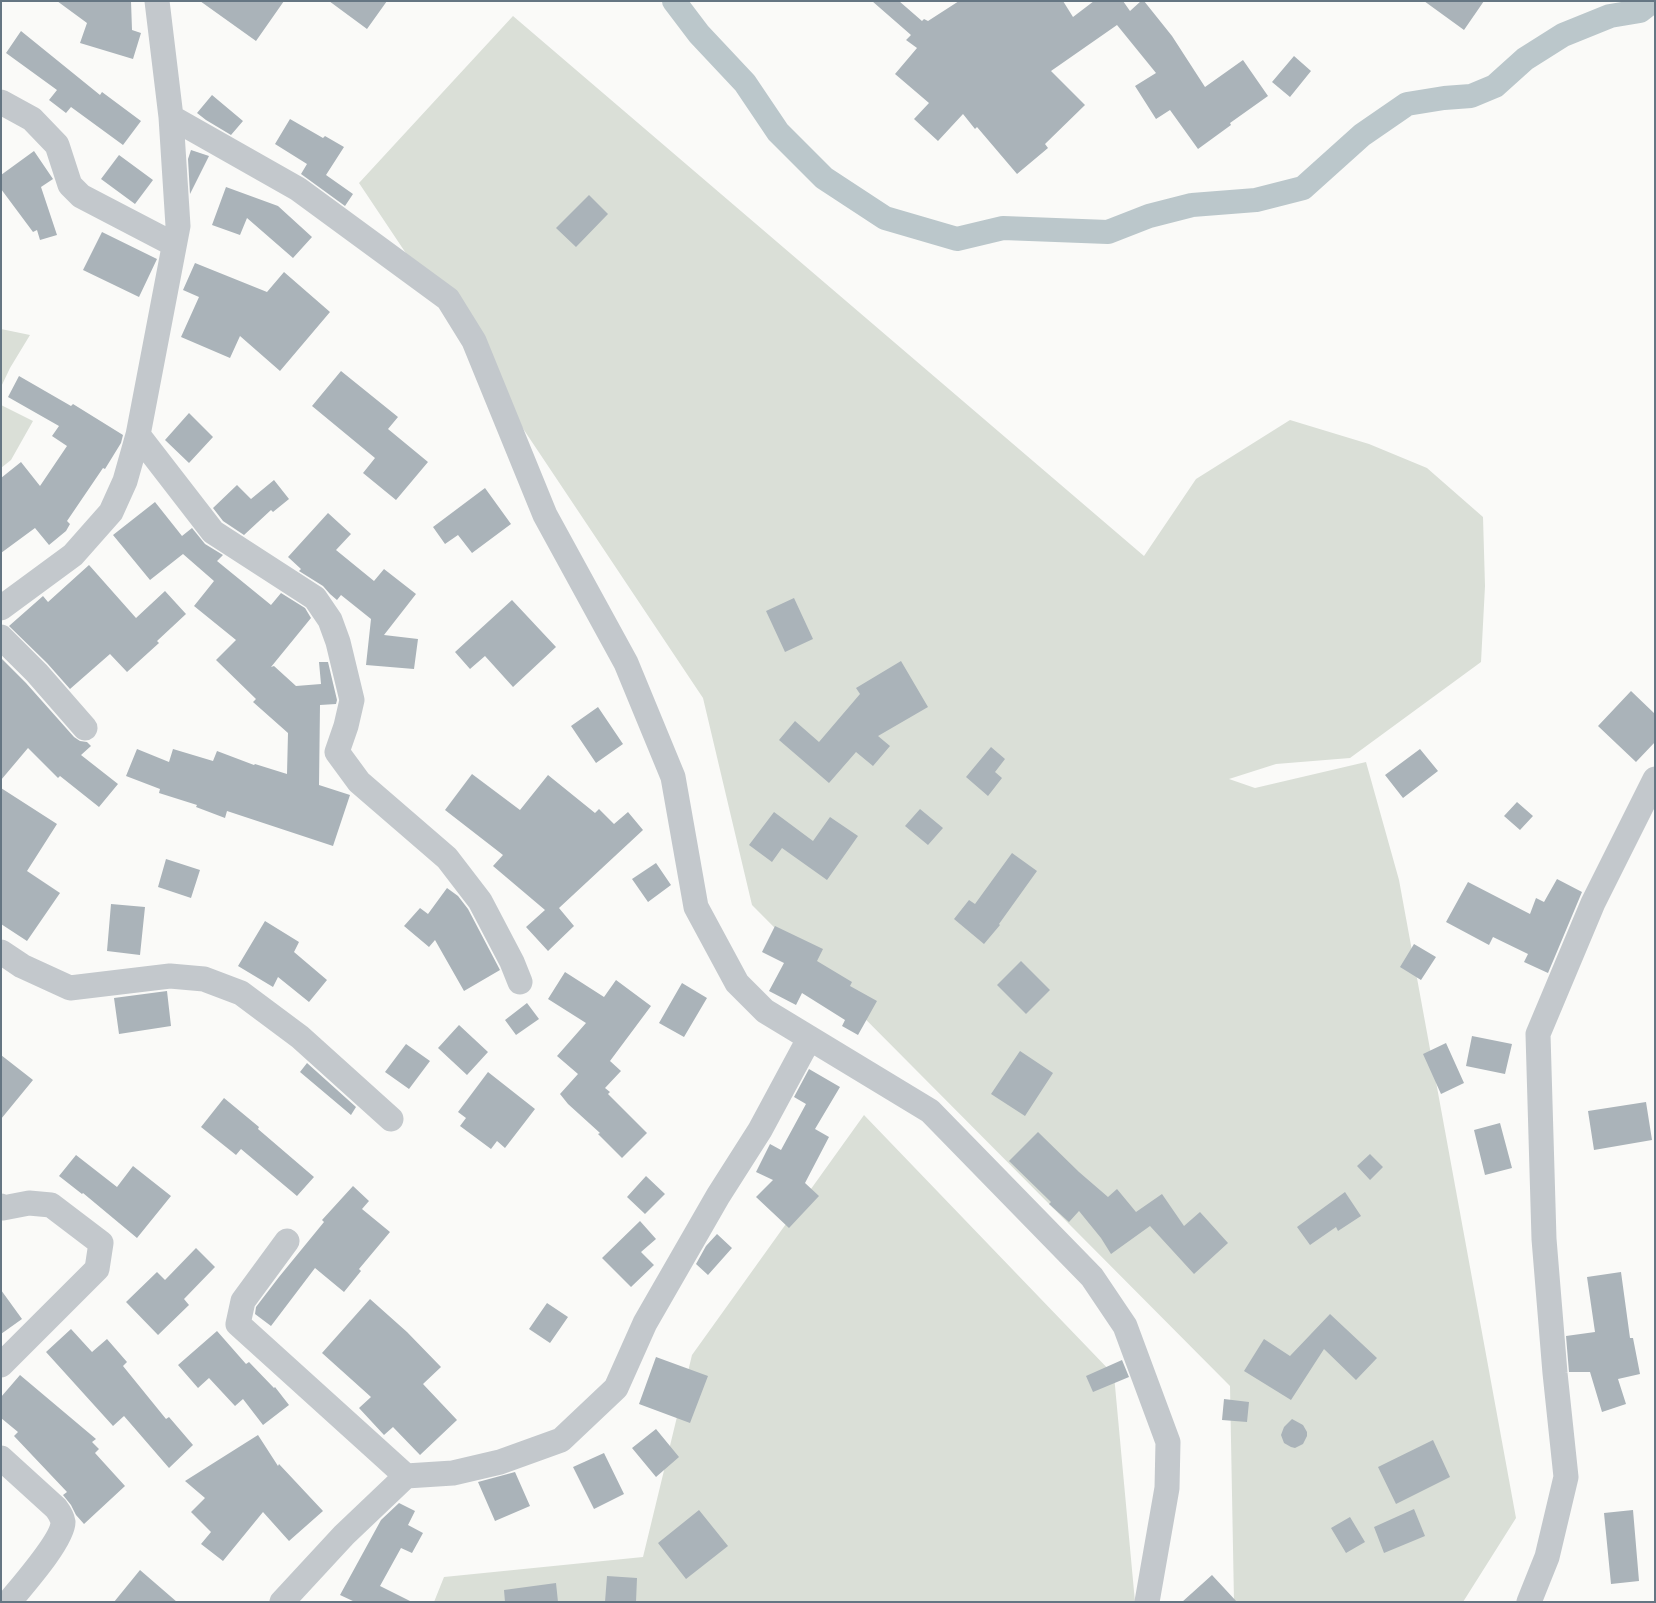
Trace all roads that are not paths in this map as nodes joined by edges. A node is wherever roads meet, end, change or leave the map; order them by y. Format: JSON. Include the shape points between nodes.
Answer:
{"nodes":[{"id":1,"x":157,"y":1,"type":"edge"},
{"id":2,"x":1,"y":102,"type":"edge"},
{"id":3,"x":170,"y":117,"type":"junction"},
{"id":4,"x":173,"y":244,"type":"junction"},
{"id":5,"x":138,"y":435,"type":"junction"},
{"id":6,"x":1,"y":608,"type":"edge"},
{"id":7,"x":1,"y":637,"type":"edge"},
{"id":8,"x":86,"y":728,"type":"dead end"},
{"id":9,"x":1655,"y":779,"type":"edge"},
{"id":10,"x":1,"y":952,"type":"edge"},
{"id":11,"x":520,"y":982,"type":"dead end"},
{"id":12,"x":809,"y":1039,"type":"junction"},
{"id":13,"x":391,"y":1119,"type":"dead end"},
{"id":14,"x":1,"y":1206,"type":"edge"},
{"id":15,"x":287,"y":1241,"type":"dead end"},
{"id":16,"x":1,"y":1365,"type":"edge"},
{"id":17,"x":1,"y":1458,"type":"edge"},
{"id":18,"x":406,"y":1476,"type":"junction"},
{"id":19,"x":9,"y":1602,"type":"edge"},
{"id":20,"x":282,"y":1602,"type":"edge"},
{"id":21,"x":1147,"y":1602,"type":"edge"},
{"id":22,"x":1529,"y":1602,"type":"edge"}],
"edges":[{"from":1,"to":3,"type":"street"},
{"from":2,"to":4,"type":"street","via":[[32,119],[57,145],[70,185],[81,196]]},
{"from":3,"to":4,"type":"street","via":[[178,226]]},
{"from":3,"to":12,"type":"street","via":[[298,189],[448,299],[474,341],[545,515],[626,663],[673,777],[696,907],[737,984],[765,1010]]},
{"from":4,"to":5,"type":"street"},
{"from":5,"to":6,"type":"street","via":[[125,481],[111,512],[73,555]]},
{"from":5,"to":11,"type":"street","via":[[213,532],[315,598],[330,620],[338,642],[352,700],[337,752],[359,782],[447,858],[480,901]]},
{"from":7,"to":8,"type":"street"},
{"from":9,"to":22,"type":"street","via":[[1593,904],[1538,1034],[1544,1239],[1566,1477],[1547,1556]]},
{"from":10,"to":13,"type":"street","via":[[22,966],[70,988],[170,976],[204,979],[241,993],[300,1037]]},
{"from":12,"to":18,"type":"street","via":[[760,1130],[645,1323],[616,1388],[561,1440],[500,1462],[453,1473]]},
{"from":12,"to":21,"type":"street","via":[[930,1111],[1092,1277],[1125,1326],[1168,1442],[1167,1488]]},
{"from":14,"to":16,"type":"street","via":[[51,1205],[101,1243],[98,1269]]},
{"from":15,"to":18,"type":"street","via":[[243,1301],[238,1324]]},
{"from":17,"to":19,"type":"street","via":[[56,1508],[63,1523],[56,1542]]},
{"from":18,"to":20,"type":"street","via":[[344,1535]]}]}
